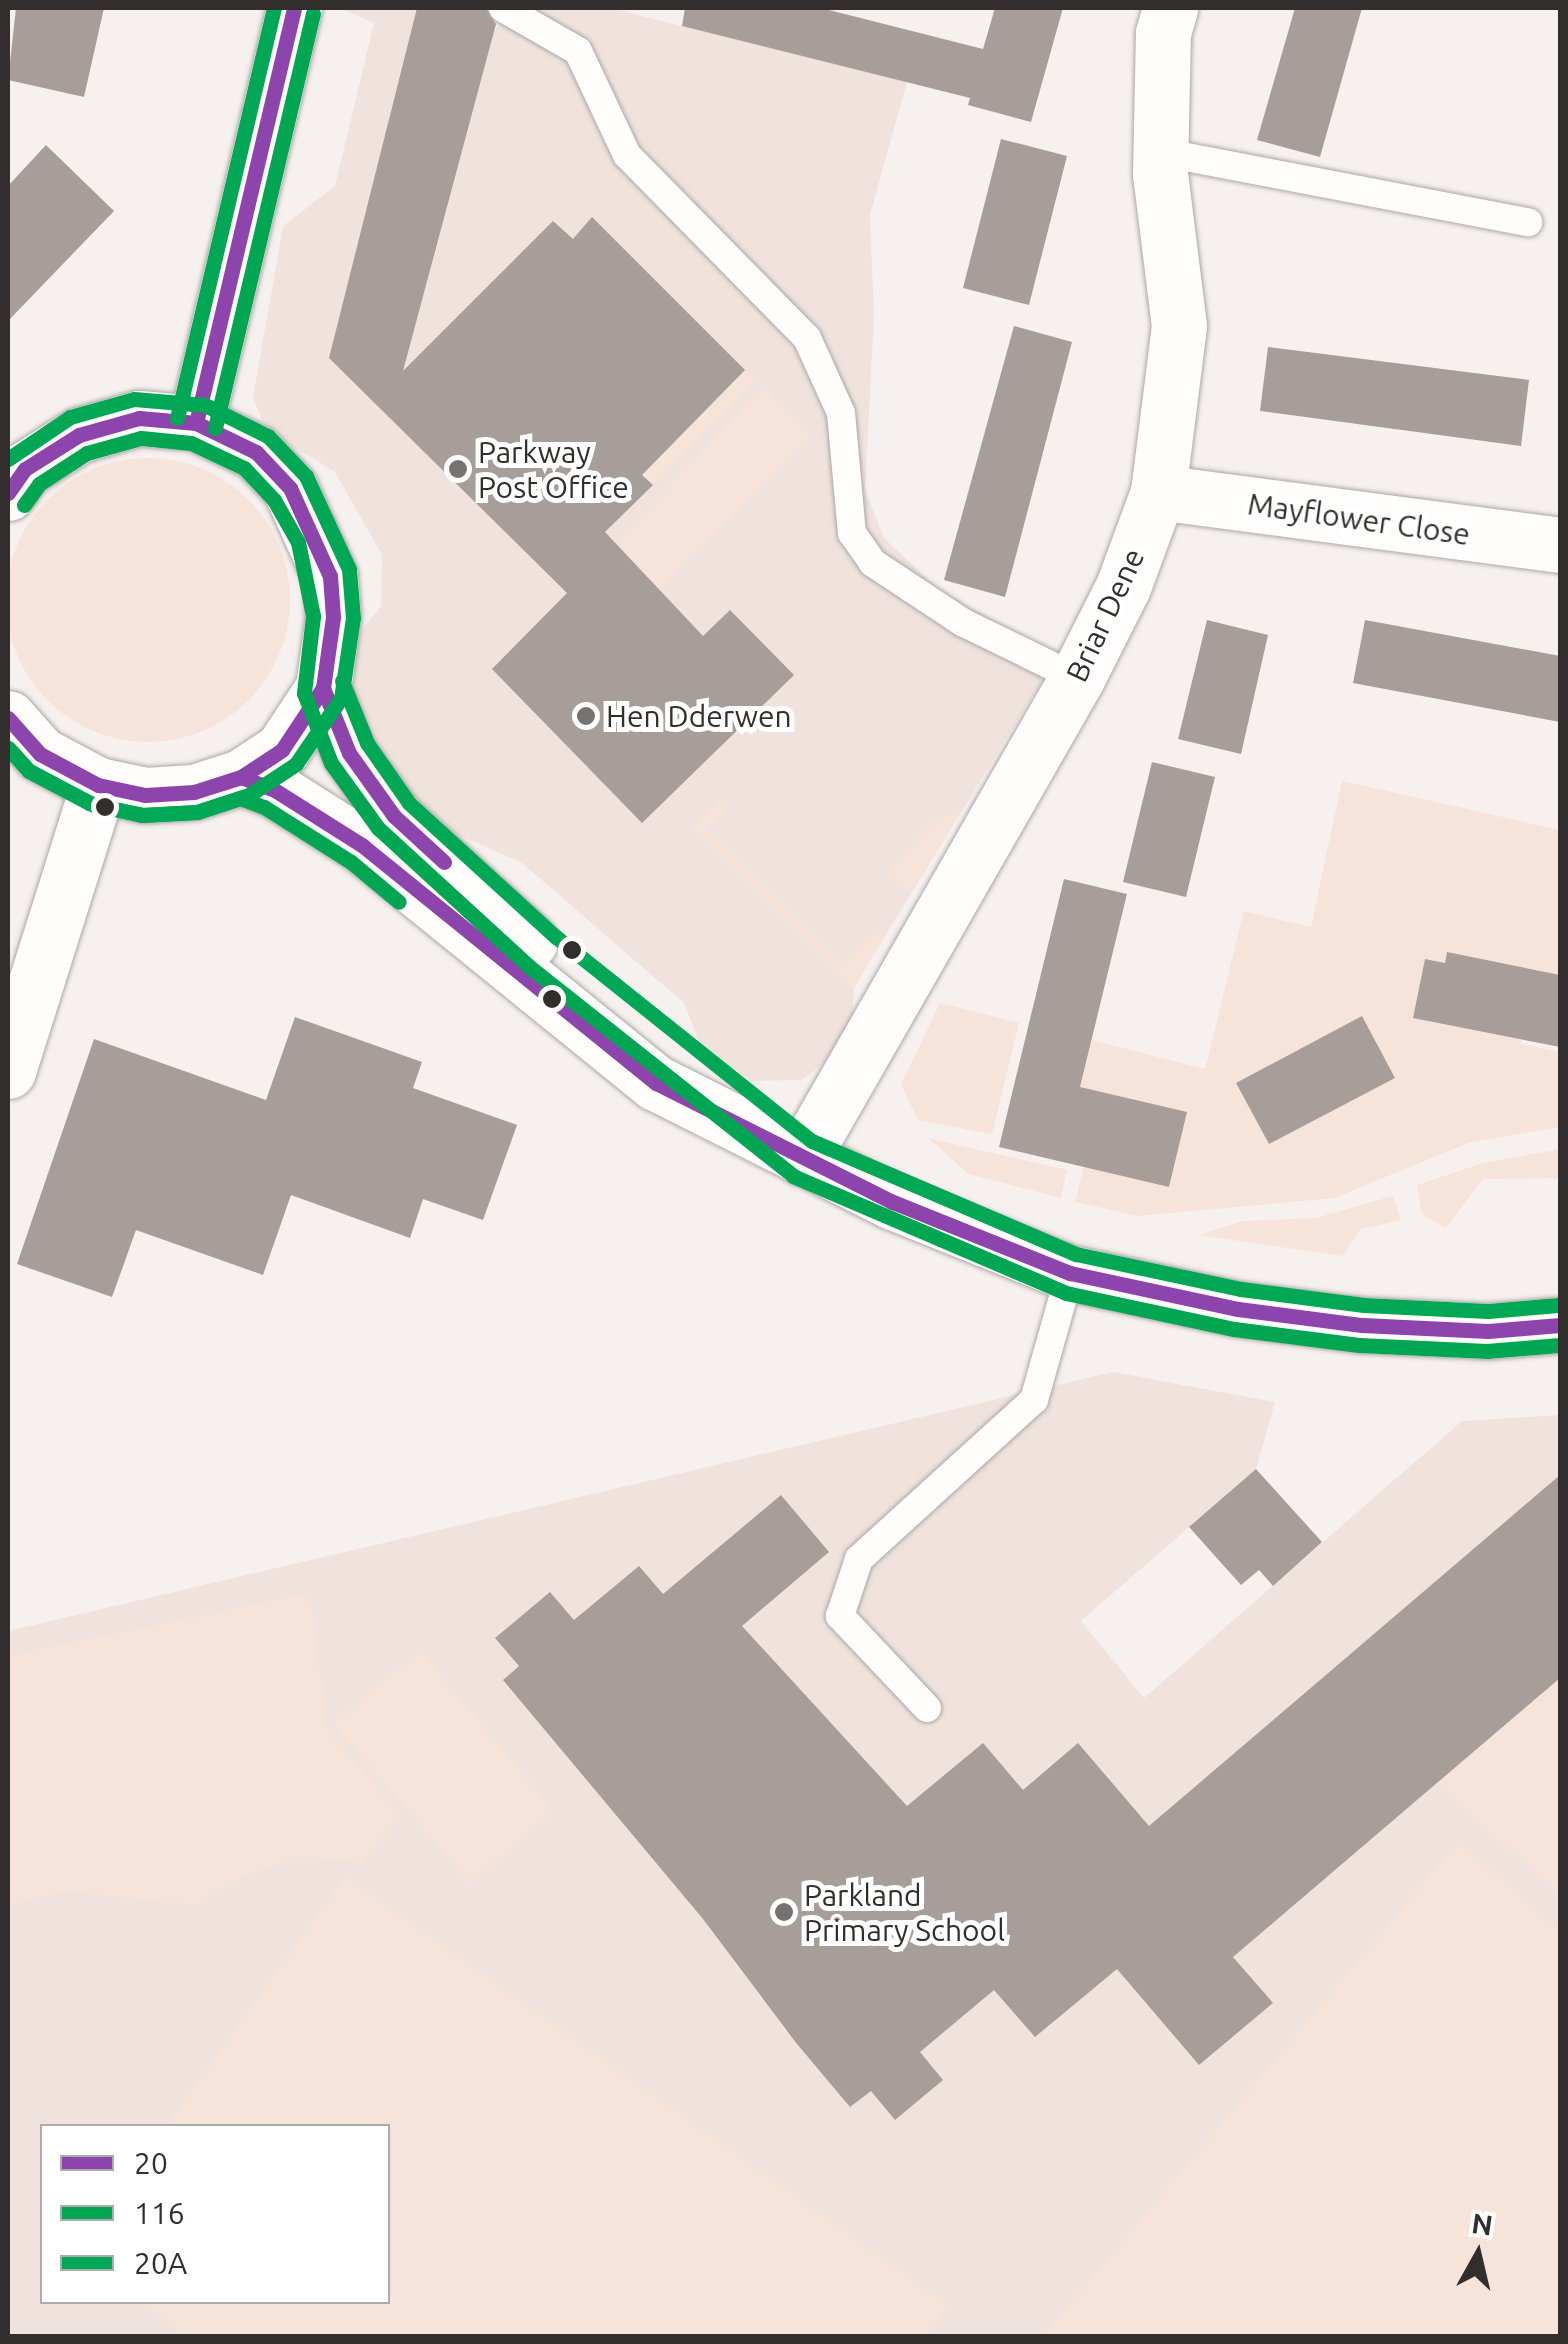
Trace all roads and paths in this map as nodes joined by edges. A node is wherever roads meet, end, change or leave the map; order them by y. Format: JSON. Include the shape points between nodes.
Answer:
{"nodes":[{"id":1,"x":294,"y":8,"type":"edge"},
{"id":2,"x":504,"y":8,"type":"edge"},
{"id":3,"x":1170,"y":8,"type":"edge"},
{"id":4,"x":1160,"y":152,"type":"junction"},
{"id":5,"x":1528,"y":222,"type":"dead end"},
{"id":6,"x":196,"y":423,"type":"junction"},
{"id":7,"x":1158,"y":492,"type":"junction"},
{"id":8,"x":8,"y":493,"type":"edge"},
{"id":9,"x":1560,"y":545,"type":"edge"},
{"id":10,"x":1077,"y":678,"type":"junction"},
{"id":11,"x":323,"y":688,"type":"junction"},
{"id":12,"x":8,"y":718,"type":"edge"},
{"id":13,"x":240,"y":777,"type":"junction"},
{"id":14,"x":98,"y":785,"type":"junction"},
{"id":15,"x":8,"y":1071,"type":"edge"},
{"id":16,"x":802,"y":1158,"type":"junction"},
{"id":17,"x":1070,"y":1273,"type":"junction"},
{"id":18,"x":1560,"y":1325,"type":"edge"},
{"id":19,"x":927,"y":1708,"type":"dead end"}],
"edges":[{"from":1,"to":6,"type":"street"},
{"from":2,"to":10,"type":"lane","via":[[578,51],[627,155],[807,338],[841,414],[852,532],[873,563],[962,622]]},
{"from":3,"to":4,"type":"street","name":"Briar Dene"},
{"from":4,"to":5,"type":"lane"},
{"from":4,"to":7,"type":"street","name":"Briar Dene","via":[[1179,326]]},
{"from":6,"to":8,"type":"street","via":[[139,418],[79,435],[26,469]]},
{"from":6,"to":11,"type":"street","via":[[256,452],[290,488],[316,534],[330,576],[333,617]]},
{"from":7,"to":9,"type":"street","name":"Mayflower Close"},
{"from":7,"to":10,"type":"street","name":"Briar Dene","via":[[1123,587]]},
{"from":10,"to":16,"type":"street","name":"Briar Dene"},
{"from":11,"to":13,"type":"street","via":[[282,750]]},
{"from":11,"to":16,"type":"street","via":[[348,753],[394,816],[543,952]]},
{"from":12,"to":14,"type":"street","via":[[40,754]]},
{"from":13,"to":14,"type":"street","via":[[194,792],[146,795]]},
{"from":13,"to":16,"type":"street","via":[[273,789],[364,846],[656,1083]]},
{"from":14,"to":15,"type":"street"},
{"from":16,"to":17,"type":"street"},
{"from":17,"to":18,"type":"street","via":[[1238,1309],[1362,1326],[1488,1331]]},
{"from":17,"to":19,"type":"lane","via":[[1034,1400],[859,1558],[840,1616]]}]}
